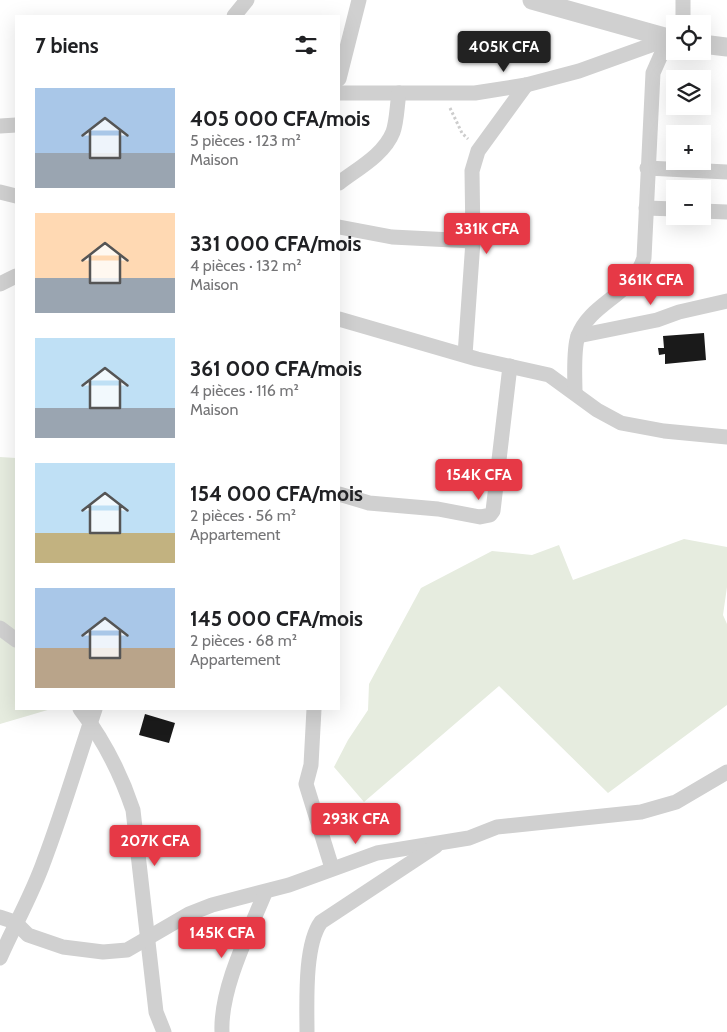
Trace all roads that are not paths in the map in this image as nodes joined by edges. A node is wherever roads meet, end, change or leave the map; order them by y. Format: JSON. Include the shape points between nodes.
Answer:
{"nodes":[{"id":1,"x":247,"y":0,"type":"edge"},
{"id":2,"x":359,"y":0,"type":"edge"},
{"id":3,"x":532,"y":0,"type":"edge"},
{"id":4,"x":683,"y":0,"type":"edge"},
{"id":5,"x":235,"y":15,"type":"edge"},
{"id":6,"x":683,"y":15,"type":"edge"},
{"id":7,"x":666,"y":39,"type":"edge"},
{"id":8,"x":666,"y":42,"type":"edge"},
{"id":9,"x":711,"y":45,"type":"edge"},
{"id":10,"x":727,"y":47,"type":"edge"},
{"id":11,"x":666,"y":49,"type":"edge"},
{"id":12,"x":340,"y":75,"type":"edge"},
{"id":13,"x":526,"y":85,"type":"junction"},
{"id":14,"x":340,"y":92,"type":"edge"},
{"id":15,"x":399,"y":93,"type":"junction"},
{"id":16,"x":15,"y":125,"type":"edge"},
{"id":17,"x":0,"y":126,"type":"edge"},
{"id":18,"x":647,"y":168,"type":"junction"},
{"id":19,"x":727,"y":172,"type":"edge"},
{"id":20,"x":340,"y":182,"type":"edge"},
{"id":21,"x":0,"y":192,"type":"edge"},
{"id":22,"x":15,"y":196,"type":"edge"},
{"id":23,"x":646,"y":208,"type":"junction"},
{"id":24,"x":666,"y":209,"type":"edge"},
{"id":25,"x":711,"y":211,"type":"edge"},
{"id":26,"x":727,"y":212,"type":"edge"},
{"id":27,"x":340,"y":227,"type":"edge"},
{"id":28,"x":473,"y":241,"type":"junction"},
{"id":29,"x":15,"y":276,"type":"edge"},
{"id":30,"x":0,"y":284,"type":"edge"},
{"id":31,"x":727,"y":301,"type":"edge"},
{"id":32,"x":340,"y":319,"type":"edge"},
{"id":33,"x":578,"y":336,"type":"junction"},
{"id":34,"x":465,"y":356,"type":"junction"},
{"id":35,"x":510,"y":366,"type":"junction"},
{"id":36,"x":575,"y":393,"type":"junction"},
{"id":37,"x":727,"y":437,"type":"edge"},
{"id":38,"x":340,"y":494,"type":"edge"},
{"id":39,"x":0,"y":628,"type":"edge"},
{"id":40,"x":15,"y":639,"type":"edge"},
{"id":41,"x":82,"y":710,"type":"edge"},
{"id":42,"x":314,"y":710,"type":"edge"},
{"id":43,"x":93,"y":716,"type":"edge"},
{"id":44,"x":727,"y":772,"type":"edge"},
{"id":45,"x":442,"y":842,"type":"junction"},
{"id":46,"x":332,"y":868,"type":"junction"},
{"id":47,"x":265,"y":893,"type":"junction"},
{"id":48,"x":0,"y":917,"type":"edge"},
{"id":49,"x":16,"y":922,"type":"junction"},
{"id":50,"x":147,"y":938,"type":"junction"},
{"id":51,"x":0,"y":958,"type":"edge"},
{"id":52,"x":164,"y":1032,"type":"edge"},
{"id":53,"x":222,"y":1032,"type":"edge"},
{"id":54,"x":306,"y":1032,"type":"edge"}],
"edges":[{"from":1,"to":5,"type":"street"},
{"from":2,"to":12,"type":"street"},
{"from":3,"to":7,"type":"street"},
{"from":4,"to":6,"type":"street"},
{"from":8,"to":13,"type":"street"},
{"from":9,"to":10,"type":"street"},
{"from":11,"to":18,"type":"street","via":[[653,74]]},
{"from":13,"to":15,"type":"street","via":[[475,93]]},
{"from":13,"to":28,"type":"street","via":[[478,151],[472,170]]},
{"from":14,"to":15,"type":"street"},
{"from":15,"to":20,"type":"street","via":[[394,130],[389,140]]},
{"from":16,"to":17,"type":"street"},
{"from":18,"to":19,"type":"street"},
{"from":18,"to":23,"type":"street"},
{"from":21,"to":22,"type":"street"},
{"from":23,"to":24,"type":"street"},
{"from":23,"to":33,"type":"street","via":[[644,258],[640,270],[628,285],[596,310]]},
{"from":25,"to":26,"type":"street"},
{"from":27,"to":28,"type":"street","via":[[392,237]]},
{"from":28,"to":34,"type":"street"},
{"from":29,"to":30,"type":"street"},
{"from":31,"to":33,"type":"street","via":[[658,320]]},
{"from":32,"to":34,"type":"street"},
{"from":33,"to":36,"type":"street"},
{"from":34,"to":35,"type":"street"},
{"from":35,"to":36,"type":"street","via":[[549,375]]},
{"from":35,"to":38,"type":"street","via":[[490,515],[480,517],[438,509],[369,503]]},
{"from":36,"to":37,"type":"street","via":[[597,410],[621,422],[664,431]]},
{"from":39,"to":40,"type":"street"},
{"from":41,"to":43,"type":"street"},
{"from":42,"to":46,"type":"street","via":[[311,766],[306,784]]},
{"from":43,"to":49,"type":"street","via":[[45,861]]},
{"from":43,"to":50,"type":"street","via":[[133,810]]},
{"from":44,"to":45,"type":"street","via":[[676,802],[641,812],[497,827],[469,838]]},
{"from":45,"to":46,"type":"street","via":[[377,853]]},
{"from":45,"to":54,"type":"street","via":[[318,927],[310,953]]},
{"from":46,"to":47,"type":"street"},
{"from":47,"to":50,"type":"street","via":[[212,905]]},
{"from":47,"to":53,"type":"street","via":[[237,961],[222,1012]]},
{"from":48,"to":49,"type":"street"},
{"from":49,"to":50,"type":"street","via":[[28,935],[63,947],[103,952],[127,950]]},
{"from":49,"to":51,"type":"street"},
{"from":50,"to":52,"type":"street","via":[[156,1012]]}]}
